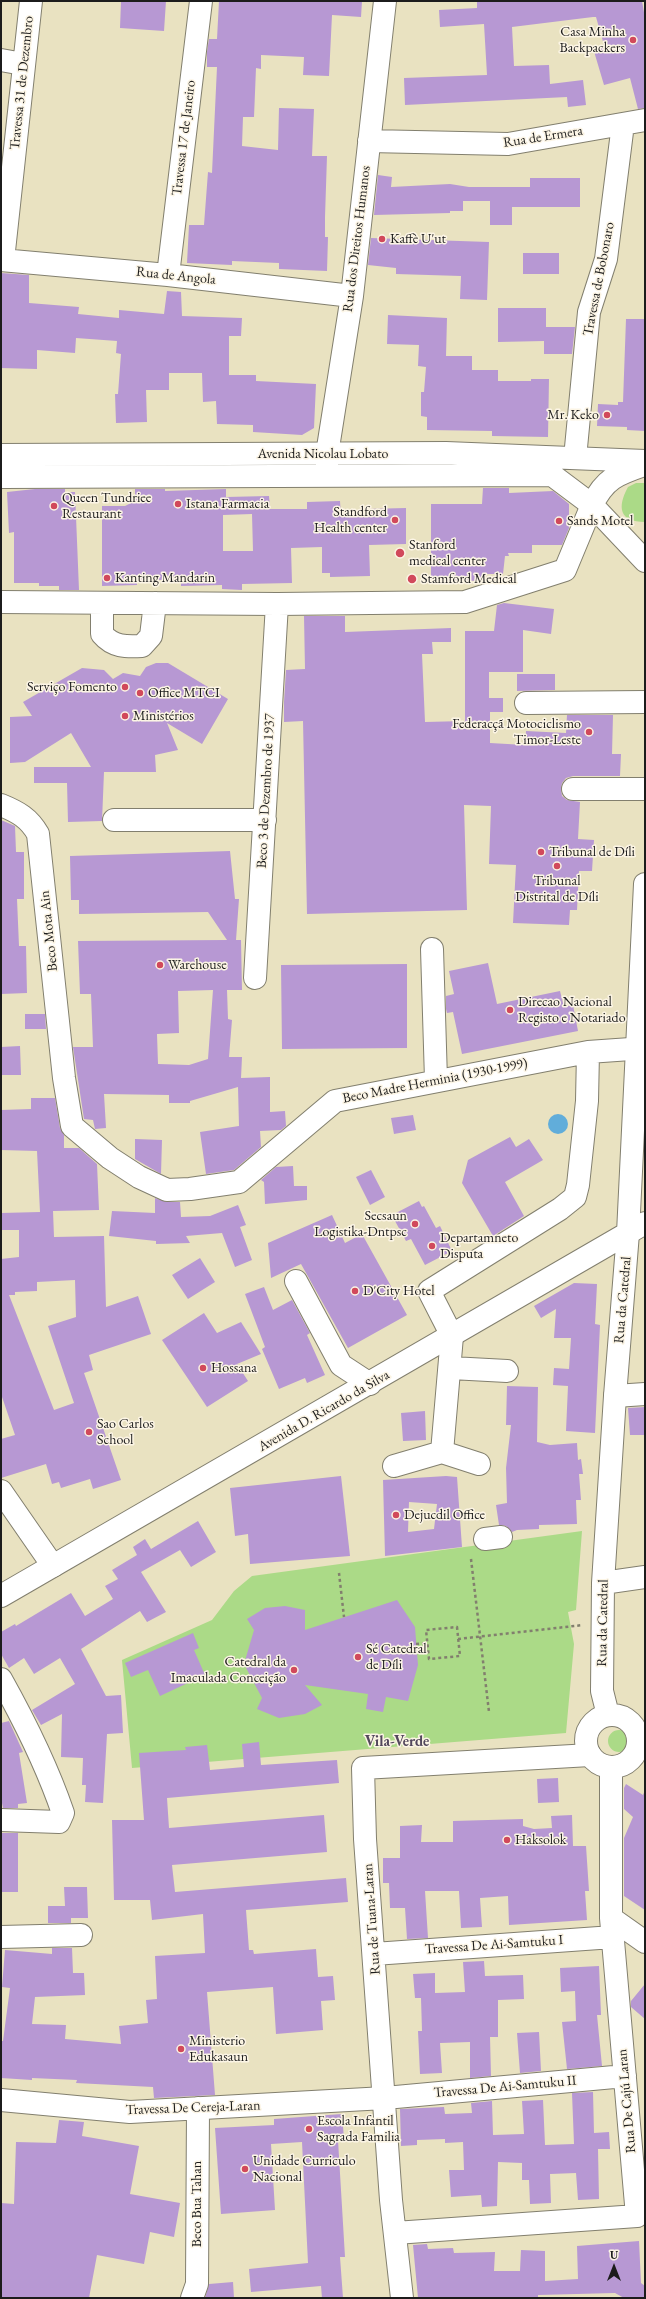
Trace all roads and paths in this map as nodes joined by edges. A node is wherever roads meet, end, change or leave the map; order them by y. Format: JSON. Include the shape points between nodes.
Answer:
{"nodes":[{"id":1,"x":30,"y":1,"type":"edge"},
{"id":2,"x":200,"y":1,"type":"edge"},
{"id":3,"x":385,"y":1,"type":"edge"},
{"id":4,"x":1,"y":60,"type":"edge"},
{"id":5,"x":23,"y":64,"type":"junction"},
{"id":6,"x":645,"y":120,"type":"edge"},
{"id":7,"x":623,"y":124,"type":"junction"},
{"id":8,"x":369,"y":141,"type":"junction"},
{"id":9,"x":2,"y":260,"type":"edge"},
{"id":10,"x":168,"y":275,"type":"junction"},
{"id":11,"x":352,"y":296,"type":"junction"},
{"id":12,"x":327,"y":454,"type":"junction"},
{"id":13,"x":1,"y":455,"type":"edge"},
{"id":14,"x":575,"y":458,"type":"junction"},
{"id":15,"x":645,"y":461,"type":"edge"},
{"id":16,"x":645,"y":465,"type":"edge"},
{"id":17,"x":326,"y":476,"type":"junction"},
{"id":18,"x":1,"y":477,"type":"edge"},
{"id":19,"x":592,"y":505,"type":"junction"},
{"id":20,"x":645,"y":561,"type":"edge"},
{"id":21,"x":1,"y":602,"type":"edge"},
{"id":22,"x":102,"y":603,"type":"junction"},
{"id":23,"x":155,"y":604,"type":"junction"},
{"id":24,"x":277,"y":604,"type":"junction"},
{"id":25,"x":645,"y":702,"type":"edge"},
{"id":26,"x":526,"y":703,"type":"dead end"},
{"id":27,"x":645,"y":789,"type":"edge"},
{"id":28,"x":573,"y":790,"type":"dead end"},
{"id":29,"x":1,"y":805,"type":"edge"},
{"id":30,"x":114,"y":820,"type":"dead end"},
{"id":31,"x":265,"y":820,"type":"junction"},
{"id":32,"x":645,"y":884,"type":"edge"},
{"id":33,"x":432,"y":949,"type":"dead end"},
{"id":34,"x":255,"y":978,"type":"dead end"},
{"id":35,"x":640,"y":1048,"type":"edge"},
{"id":36,"x":588,"y":1052,"type":"junction"},
{"id":37,"x":436,"y":1080,"type":"junction"},
{"id":38,"x":239,"y":1182,"type":"joint"},
{"id":39,"x":637,"y":1228,"type":"edge"},
{"id":40,"x":296,"y":1281,"type":"dead end"},
{"id":41,"x":452,"y":1336,"type":"junction"},
{"id":42,"x":450,"y":1368,"type":"junction"},
{"id":43,"x":506,"y":1371,"type":"dead end"},
{"id":44,"x":370,"y":1384,"type":"junction"},
{"id":45,"x":645,"y":1394,"type":"edge"},
{"id":46,"x":615,"y":1396,"type":"junction"},
{"id":47,"x":442,"y":1452,"type":"junction"},
{"id":48,"x":479,"y":1464,"type":"dead end"},
{"id":49,"x":394,"y":1466,"type":"dead end"},
{"id":50,"x":1,"y":1491,"type":"edge"},
{"id":51,"x":470,"y":1559,"type":"dead end"},
{"id":52,"x":53,"y":1566,"type":"junction"},
{"id":53,"x":339,"y":1573,"type":"dead end"},
{"id":54,"x":645,"y":1577,"type":"edge"},
{"id":55,"x":603,"y":1583,"type":"junction"},
{"id":56,"x":1,"y":1596,"type":"edge"},
{"id":57,"x":344,"y":1617,"type":"dead end"},
{"id":58,"x":604,"y":1623,"type":"junction"},
{"id":59,"x":479,"y":1636,"type":"junction"},
{"id":60,"x":458,"y":1639,"type":"junction"},
{"id":61,"x":428,"y":1643,"type":"junction"},
{"id":62,"x":416,"y":1644,"type":"dead end"},
{"id":63,"x":1,"y":1679,"type":"edge"},
{"id":64,"x":489,"y":1712,"type":"dead end"},
{"id":65,"x":608,"y":1715,"type":"junction"},
{"id":66,"x":642,"y":1748,"type":"edge"},
{"id":67,"x":590,"y":1755,"type":"junction"},
{"id":68,"x":611,"y":1767,"type":"junction"},
{"id":69,"x":1,"y":1820,"type":"edge"},
{"id":70,"x":612,"y":1927,"type":"junction"},
{"id":71,"x":80,"y":1935,"type":"dead end"},
{"id":72,"x":1,"y":1937,"type":"edge"},
{"id":73,"x":645,"y":1942,"type":"edge"},
{"id":74,"x":374,"y":1954,"type":"junction"},
{"id":75,"x":625,"y":2076,"type":"junction"},
{"id":76,"x":385,"y":2098,"type":"junction"},
{"id":77,"x":1,"y":2100,"type":"edge"},
{"id":78,"x":198,"y":2108,"type":"junction"},
{"id":79,"x":641,"y":2221,"type":"edge"},
{"id":80,"x":395,"y":2233,"type":"junction"},
{"id":81,"x":192,"y":2298,"type":"edge"},
{"id":82,"x":402,"y":2298,"type":"edge"}],
"edges":[{"from":1,"to":5,"type":"street","name":"Travessa 31 de Dezembro"},
{"from":2,"to":10,"type":"street","name":"Travessa 17 de Janeiro"},
{"from":3,"to":8,"type":"street","name":"Rua dos Direitos Humanos"},
{"from":4,"to":5,"type":"street"},
{"from":5,"to":9,"type":"street","name":"Travessa 31 de Dezembro"},
{"from":6,"to":7,"type":"street","name":"Rua de Ermera"},
{"from":7,"to":8,"type":"street","name":"Rua de Ermera","via":[[508,144]]},
{"from":7,"to":14,"type":"street","name":"Travessa de Bobonaro","via":[[606,259],[589,312]]},
{"from":8,"to":11,"type":"street","name":"Rua dos Direitos Humanos"},
{"from":9,"to":10,"type":"street","name":"Rua de Angola"},
{"from":10,"to":11,"type":"street","name":"Rua de Angola"},
{"from":11,"to":12,"type":"street","name":"Rua dos Direitos Humanos"},
{"from":12,"to":13,"type":"street","name":"Avenida Nicolau Lobato"},
{"from":12,"to":14,"type":"street","name":"Avenida Nicolau Lobato","via":[[462,454]]},
{"from":12,"to":17,"type":"street","name":"Rua dos Direitos Humanos"},
{"from":14,"to":15,"type":"street","name":"Avenida Nicolau Lobato"},
{"from":14,"to":19,"type":"street"},
{"from":16,"to":19,"type":"street","via":[[611,478],[600,489]]},
{"from":17,"to":18,"type":"street","name":"Avenida Nicolau Lobato"},
{"from":17,"to":19,"type":"street","name":"Avenida Nicolau Lobato","via":[[552,475]]},
{"from":19,"to":20,"type":"street"},
{"from":19,"to":24,"type":"street","via":[[564,570],[465,602]]},
{"from":21,"to":22,"type":"street"},
{"from":22,"to":23,"type":"street"},
{"from":22,"to":23,"type":"street","via":[[102,634],[110,642],[126,647],[142,646],[151,636]]},
{"from":23,"to":24,"type":"street"},
{"from":24,"to":31,"type":"street","name":"Beco 3 de Dezembro de 1937"},
{"from":25,"to":26,"type":"street"},
{"from":27,"to":28,"type":"street"},
{"from":29,"to":38,"type":"street","name":"Beco Mota Ain","via":[[20,812],[32,822],[38,834],[64,1078],[72,1126],[110,1158],[139,1177],[167,1190]]},
{"from":30,"to":31,"type":"street"},
{"from":31,"to":34,"type":"street","name":"Beco 3 de Dezembro de 1937"},
{"from":32,"to":35,"type":"street","name":"Rua da Catedral"},
{"from":33,"to":37,"type":"street"},
{"from":35,"to":36,"type":"street","name":"Beco Madre Herminia (1930-1999)"},
{"from":35,"to":39,"type":"street","name":"Rua da Catedral"},
{"from":36,"to":37,"type":"street","name":"Beco Madre Herminia (1930-1999)"},
{"from":36,"to":41,"type":"street","via":[[587,1101],[575,1197],[429,1291]]},
{"from":37,"to":38,"type":"street","name":"Beco Madre Herminia (1930-1999)","via":[[335,1101]]},
{"from":39,"to":41,"type":"street","name":"Avenida D. Ricardo da Silva"},
{"from":39,"to":46,"type":"street","name":"Rua da Catedral"},
{"from":40,"to":44,"type":"street","via":[[341,1365]]},
{"from":41,"to":42,"type":"street"},
{"from":41,"to":44,"type":"street","name":"Avenida D. Ricardo da Silva"},
{"from":42,"to":43,"type":"street"},
{"from":42,"to":47,"type":"street"},
{"from":44,"to":52,"type":"street","name":"Avenida D. Ricardo da Silva"},
{"from":45,"to":46,"type":"street"},
{"from":46,"to":55,"type":"street","name":"Rua da Catedral"},
{"from":47,"to":48,"type":"street"},
{"from":47,"to":49,"type":"street"},
{"from":50,"to":52,"type":"street"},
{"from":51,"to":59,"type":"path"},
{"from":52,"to":56,"type":"street","name":"Avenida D. Ricardo da Silva"},
{"from":53,"to":57,"type":"path"},
{"from":54,"to":55,"type":"street"},
{"from":55,"to":58,"type":"street","name":"Rua da Catedral"},
{"from":58,"to":59,"type":"path"},
{"from":58,"to":65,"type":"street","name":"Rua da Catedral","via":[[602,1691]]},
{"from":59,"to":60,"type":"path"},
{"from":59,"to":64,"type":"path"},
{"from":60,"to":61,"type":"path","via":[[457,1627],[426,1630]]},
{"from":60,"to":61,"type":"path","via":[[460,1656],[429,1659]]},
{"from":61,"to":62,"type":"path"},
{"from":63,"to":69,"type":"street","via":[[52,1778],[63,1813],[59,1822]]},
{"from":65,"to":66,"type":"street","via":[[620,1716],[631,1723],[636,1729]]},
{"from":65,"to":67,"type":"street","via":[[588,1730],[586,1739]]},
{"from":66,"to":68,"type":"street","via":[[623,1764]]},
{"from":67,"to":68,"type":"street","via":[[603,1765]]},
{"from":67,"to":74,"type":"street","name":"Rua de Tuana-Laran","via":[[363,1768],[365,1839]]},
{"from":68,"to":70,"type":"street","name":"Rua De Cajú Laran"},
{"from":70,"to":73,"type":"street"},
{"from":70,"to":74,"type":"street","name":"Travessa De Ai-Samtuku I"},
{"from":70,"to":75,"type":"street","name":"Rua De Cajú Laran"},
{"from":71,"to":72,"type":"street"},
{"from":74,"to":76,"type":"street","name":"Rua de Tuana-Laran"},
{"from":75,"to":76,"type":"street","name":"Travessa De Ai-Samtuku II"},
{"from":75,"to":79,"type":"street","name":"Rua De Cajú Laran"},
{"from":76,"to":78,"type":"street","name":"Travessa De Cereja-Laran"},
{"from":76,"to":80,"type":"street","name":"Rua de Tuana-Laran"},
{"from":77,"to":78,"type":"street","name":"Travessa De Cereja-Laran","via":[[130,2112]]},
{"from":78,"to":81,"type":"street","name":"Beco Bua Tahan","via":[[197,2284]]},
{"from":79,"to":80,"type":"street","name":"Rua De Cajú Laran"},
{"from":80,"to":82,"type":"street","name":"Rua de Tuana-Laran"}]}
